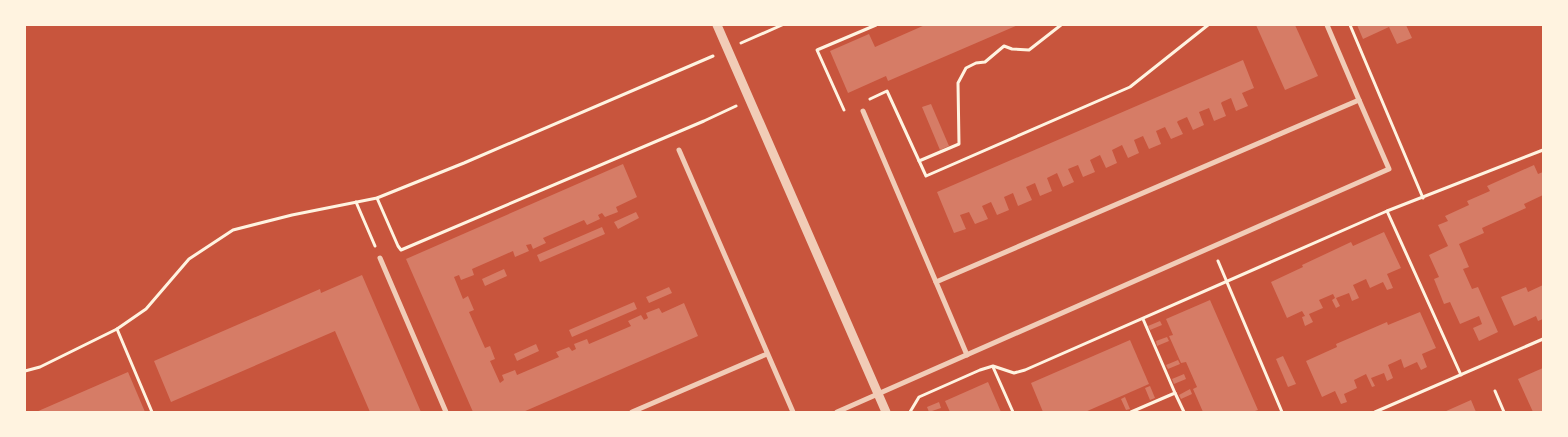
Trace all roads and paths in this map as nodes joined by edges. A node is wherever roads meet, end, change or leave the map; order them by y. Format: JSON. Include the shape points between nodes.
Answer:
{"nodes":[{"id":1,"x":717,"y":25,"type":"edge"},
{"id":2,"x":876,"y":25,"type":"edge"},
{"id":3,"x":1061,"y":25,"type":"edge"},
{"id":4,"x":1208,"y":25,"type":"edge"},
{"id":5,"x":1327,"y":25,"type":"edge"},
{"id":6,"x":1350,"y":25,"type":"edge"},
{"id":7,"x":678,"y":72,"type":"dead end"},
{"id":8,"x":750,"y":99,"type":"junction"},
{"id":9,"x":1359,"y":100,"type":"junction"},
{"id":10,"x":862,"y":102,"type":"dead end"},
{"id":11,"x":844,"y":110,"type":"dead end"},
{"id":12,"x":863,"y":111,"type":"dead end"},
{"id":13,"x":679,"y":150,"type":"dead end"},
{"id":14,"x":1543,"y":150,"type":"edge"},
{"id":15,"x":919,"y":161,"type":"junction"},
{"id":16,"x":377,"y":198,"type":"junction"},
{"id":17,"x":1423,"y":198,"type":"junction"},
{"id":18,"x":356,"y":202,"type":"junction"},
{"id":19,"x":1387,"y":211,"type":"junction"},
{"id":20,"x":1212,"y":247,"type":"junction"},
{"id":21,"x":380,"y":258,"type":"joint"},
{"id":22,"x":936,"y":282,"type":"junction"},
{"id":23,"x":1227,"y":282,"type":"junction"},
{"id":24,"x":1143,"y":319,"type":"junction"},
{"id":25,"x":117,"y":329,"type":"junction"},
{"id":26,"x":1543,"y":339,"type":"edge"},
{"id":27,"x":767,"y":354,"type":"junction"},
{"id":28,"x":968,"y":355,"type":"junction"},
{"id":29,"x":993,"y":366,"type":"junction"},
{"id":30,"x":25,"y":371,"type":"edge"},
{"id":31,"x":1460,"y":375,"type":"junction"},
{"id":32,"x":1495,"y":391,"type":"dead end"},
{"id":33,"x":1175,"y":393,"type":"junction"},
{"id":34,"x":878,"y":394,"type":"junction"},
{"id":35,"x":152,"y":412,"type":"edge"},
{"id":36,"x":446,"y":412,"type":"edge"},
{"id":37,"x":632,"y":412,"type":"edge"},
{"id":38,"x":793,"y":412,"type":"edge"},
{"id":39,"x":837,"y":412,"type":"edge"},
{"id":40,"x":886,"y":412,"type":"edge"},
{"id":41,"x":910,"y":412,"type":"edge"},
{"id":42,"x":1013,"y":412,"type":"edge"},
{"id":43,"x":1131,"y":412,"type":"edge"},
{"id":44,"x":1184,"y":412,"type":"edge"},
{"id":45,"x":1282,"y":412,"type":"edge"},
{"id":46,"x":1375,"y":412,"type":"edge"},
{"id":47,"x":1504,"y":412,"type":"edge"}],
"edges":[{"from":1,"to":8,"type":"street"},
{"from":2,"to":11,"type":"path","via":[[818,50]]},
{"from":3,"to":15,"type":"path","via":[[1029,50],[1004,46],[985,62],[966,68],[958,83],[959,144]]},
{"from":4,"to":15,"type":"path","via":[[1130,87],[926,176]]},
{"from":5,"to":9,"type":"street"},
{"from":6,"to":17,"type":"path"},
{"from":7,"to":16,"type":"path"},
{"from":8,"to":16,"type":"path","via":[[402,250]]},
{"from":8,"to":34,"type":"street"},
{"from":9,"to":20,"type":"street","via":[[1390,169]]},
{"from":9,"to":22,"type":"street"},
{"from":10,"to":15,"type":"path","via":[[887,91]]},
{"from":12,"to":22,"type":"street"},
{"from":13,"to":27,"type":"street"},
{"from":14,"to":17,"type":"path"},
{"from":16,"to":18,"type":"path"},
{"from":17,"to":19,"type":"path"},
{"from":18,"to":21,"type":"path"},
{"from":18,"to":25,"type":"path","via":[[233,230],[189,259],[146,309]]},
{"from":19,"to":23,"type":"path"},
{"from":19,"to":31,"type":"path"},
{"from":20,"to":23,"type":"path"},
{"from":20,"to":28,"type":"street"},
{"from":21,"to":36,"type":"street"},
{"from":22,"to":28,"type":"street"},
{"from":23,"to":24,"type":"path"},
{"from":23,"to":45,"type":"path"},
{"from":24,"to":29,"type":"path","via":[[1025,370],[1014,373]]},
{"from":24,"to":33,"type":"path"},
{"from":25,"to":30,"type":"path","via":[[40,367]]},
{"from":25,"to":35,"type":"path"},
{"from":26,"to":31,"type":"path"},
{"from":27,"to":37,"type":"street"},
{"from":27,"to":38,"type":"street"},
{"from":28,"to":34,"type":"street"},
{"from":29,"to":41,"type":"path","via":[[919,397]]},
{"from":29,"to":42,"type":"path"},
{"from":31,"to":46,"type":"path"},
{"from":32,"to":47,"type":"path"},
{"from":33,"to":43,"type":"path"},
{"from":33,"to":44,"type":"path"},
{"from":34,"to":39,"type":"street"},
{"from":34,"to":40,"type":"street"}]}
